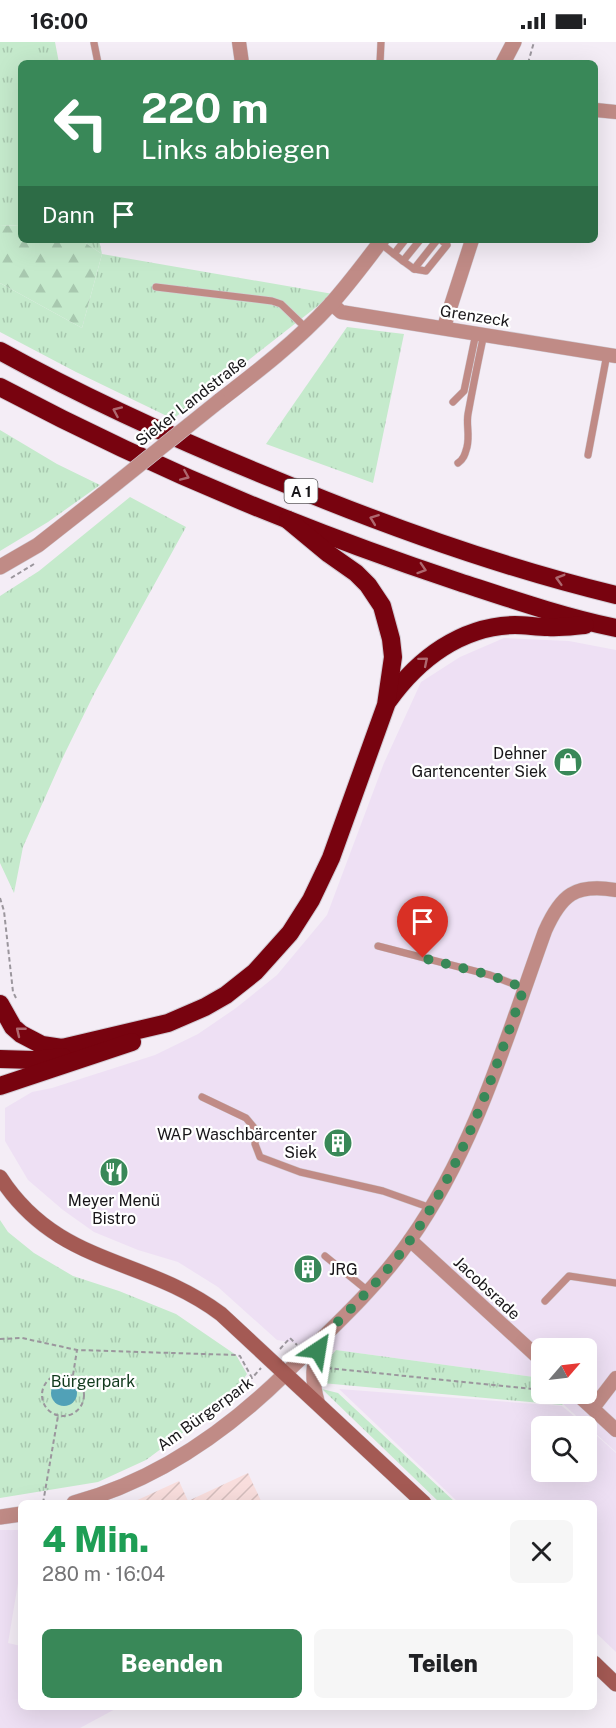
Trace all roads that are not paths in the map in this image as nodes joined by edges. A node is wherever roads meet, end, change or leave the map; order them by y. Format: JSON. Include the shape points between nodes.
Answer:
{"nodes":[{"id":1,"x":239,"y":42,"type":"edge"},
{"id":2,"x":381,"y":42,"type":"edge"},
{"id":3,"x":514,"y":42,"type":"edge"},
{"id":4,"x":94,"y":43,"type":"edge"},
{"id":5,"x":97,"y":60,"type":"edge"},
{"id":6,"x":242,"y":60,"type":"edge"},
{"id":7,"x":380,"y":60,"type":"edge"},
{"id":8,"x":505,"y":60,"type":"edge"},
{"id":9,"x":598,"y":110,"type":"edge"},
{"id":10,"x":616,"y":112,"type":"edge"},
{"id":11,"x":380,"y":243,"type":"edge"},
{"id":12,"x":382,"y":243,"type":"edge"},
{"id":13,"x":403,"y":243,"type":"edge"},
{"id":14,"x":418,"y":243,"type":"edge"},
{"id":15,"x":436,"y":243,"type":"edge"},
{"id":16,"x":444,"y":243,"type":"edge"},
{"id":17,"x":471,"y":243,"type":"edge"},
{"id":18,"x":394,"y":254,"type":"junction"},
{"id":19,"x":403,"y":261,"type":"junction"},
{"id":20,"x":414,"y":269,"type":"junction"},
{"id":21,"x":156,"y":287,"type":"dead end"},
{"id":22,"x":331,"y":303,"type":"junction"},
{"id":23,"x":444,"y":327,"type":"junction"},
{"id":24,"x":307,"y":329,"type":"junction"},
{"id":25,"x":480,"y":334,"type":"junction"},
{"id":26,"x":0,"y":351,"type":"edge"},
{"id":27,"x":611,"y":355,"type":"edge"},
{"id":28,"x":0,"y":387,"type":"edge"},
{"id":29,"x":453,"y":402,"type":"dead end"},
{"id":30,"x":588,"y":455,"type":"dead end"},
{"id":31,"x":458,"y":463,"type":"dead end"},
{"id":32,"x":288,"y":520,"type":"junction"},
{"id":33,"x":0,"y":567,"type":"edge"},
{"id":34,"x":616,"y":595,"type":"edge"},
{"id":35,"x":597,"y":624,"type":"junction"},
{"id":36,"x":616,"y":628,"type":"edge"},
{"id":37,"x":386,"y":705,"type":"junction"},
{"id":38,"x":616,"y":890,"type":"edge"},
{"id":39,"x":378,"y":946,"type":"dead end"},
{"id":40,"x":524,"y":988,"type":"junction"},
{"id":41,"x":9,"y":1004,"type":"edge"},
{"id":42,"x":168,"y":1023,"type":"junction"},
{"id":43,"x":135,"y":1030,"type":"junction"},
{"id":44,"x":0,"y":1059,"type":"edge"},
{"id":45,"x":3,"y":1084,"type":"edge"},
{"id":46,"x":202,"y":1097,"type":"dead end"},
{"id":47,"x":0,"y":1177,"type":"edge"},
{"id":48,"x":431,"y":1208,"type":"junction"},
{"id":49,"x":410,"y":1240,"type":"junction"},
{"id":50,"x":325,"y":1256,"type":"dead end"},
{"id":51,"x":616,"y":1283,"type":"edge"},
{"id":52,"x":368,"y":1290,"type":"junction"},
{"id":53,"x":545,"y":1302,"type":"dead end"},
{"id":54,"x":531,"y":1351,"type":"edge"},
{"id":55,"x":310,"y":1358,"type":"junction"},
{"id":56,"x":286,"y":1373,"type":"junction"},
{"id":57,"x":616,"y":1378,"type":"edge"},
{"id":58,"x":318,"y":1403,"type":"junction"},
{"id":59,"x":588,"y":1404,"type":"edge"},
{"id":60,"x":593,"y":1408,"type":"junction"},
{"id":61,"x":616,"y":1430,"type":"edge"},
{"id":62,"x":83,"y":1500,"type":"edge"},
{"id":63,"x":421,"y":1500,"type":"edge"},
{"id":64,"x":18,"y":1514,"type":"edge"},
{"id":65,"x":0,"y":1517,"type":"edge"},
{"id":66,"x":597,"y":1666,"type":"edge"},
{"id":67,"x":616,"y":1684,"type":"edge"}],
"edges":[{"from":1,"to":6,"type":"street"},
{"from":2,"to":7,"type":"lane"},
{"from":3,"to":8,"type":"street"},
{"from":4,"to":5,"type":"lane"},
{"from":9,"to":10,"type":"street"},
{"from":11,"to":22,"type":"street","name":"Sieker Landstraße"},
{"from":12,"to":18,"type":"lane"},
{"from":13,"to":18,"type":"lane"},
{"from":14,"to":19,"type":"lane"},
{"from":15,"to":20,"type":"lane"},
{"from":16,"to":20,"type":"lane","via":[[447,245],[426,271]]},
{"from":17,"to":23,"type":"street"},
{"from":18,"to":19,"type":"lane"},
{"from":19,"to":20,"type":"lane"},
{"from":21,"to":24,"type":"lane","via":[[272,301],[281,304]]},
{"from":22,"to":23,"type":"street","name":"Grenzeck","via":[[341,312]]},
{"from":22,"to":24,"type":"street","name":"Sieker Landstraße"},
{"from":23,"to":25,"type":"street","name":"Grenzeck"},
{"from":24,"to":33,"type":"street","name":"Sieker Landstraße","bridge":true,"via":[[38,546]]},
{"from":25,"to":27,"type":"street","name":"Grenzeck"},
{"from":25,"to":29,"type":"lane","via":[[464,391]]},
{"from":25,"to":31,"type":"lane","via":[[467,417],[470,431],[463,460]]},
{"from":34,"to":26,"type":"highway","number":"A 1","one_way":true,"via":[[459,549],[340,507],[103,404]]},
{"from":27,"to":30,"type":"lane"},
{"from":28,"to":32,"type":"highway","number":"A 1","one_way":true,"via":[[113,443]]},
{"from":32,"to":35,"type":"highway","number":"A 1","one_way":true,"via":[[404,564]]},
{"from":32,"to":37,"type":"highway","via":[[356,573],[382,606],[393,657]]},
{"from":35,"to":36,"type":"highway","number":"A 1"},
{"from":37,"to":35,"type":"highway","one_way":true,"via":[[415,669],[458,638],[504,626]]},
{"from":37,"to":42,"type":"highway","via":[[332,858],[290,933],[241,984],[206,1007]]},
{"from":38,"to":40,"type":"street","via":[[584,888],[561,902]]},
{"from":39,"to":40,"type":"lane","via":[[490,975]]},
{"from":40,"to":48,"type":"street","via":[[479,1110]]},
{"from":43,"to":41,"type":"highway","one_way":true,"via":[[62,1048],[42,1045],[13,1027]]},
{"from":42,"to":43,"type":"highway"},
{"from":42,"to":45,"type":"highway","via":[[145,1037]]},
{"from":43,"to":44,"type":"highway","via":[[62,1057]]},
{"from":46,"to":48,"type":"lane","via":[[246,1118],[256,1130],[255,1144],[260,1157]]},
{"from":47,"to":56,"type":"main road","via":[[22,1207],[56,1234],[104,1259],[196,1295]]},
{"from":48,"to":49,"type":"street"},
{"from":49,"to":52,"type":"street"},
{"from":49,"to":54,"type":"street","name":"Jacobsrade"},
{"from":50,"to":52,"type":"lane"},
{"from":51,"to":53,"type":"lane","via":[[569,1276]]},
{"from":52,"to":55,"type":"street","via":[[322,1338]]},
{"from":55,"to":56,"type":"street"},
{"from":55,"to":58,"type":"street"},
{"from":56,"to":58,"type":"main road"},
{"from":56,"to":62,"type":"street","name":"Am Bürgerpark","via":[[241,1413],[166,1466]]},
{"from":57,"to":60,"type":"street"},
{"from":58,"to":63,"type":"main road"},
{"from":59,"to":60,"type":"street"},
{"from":60,"to":61,"type":"street"},
{"from":64,"to":65,"type":"street"},
{"from":66,"to":67,"type":"main road"}]}
